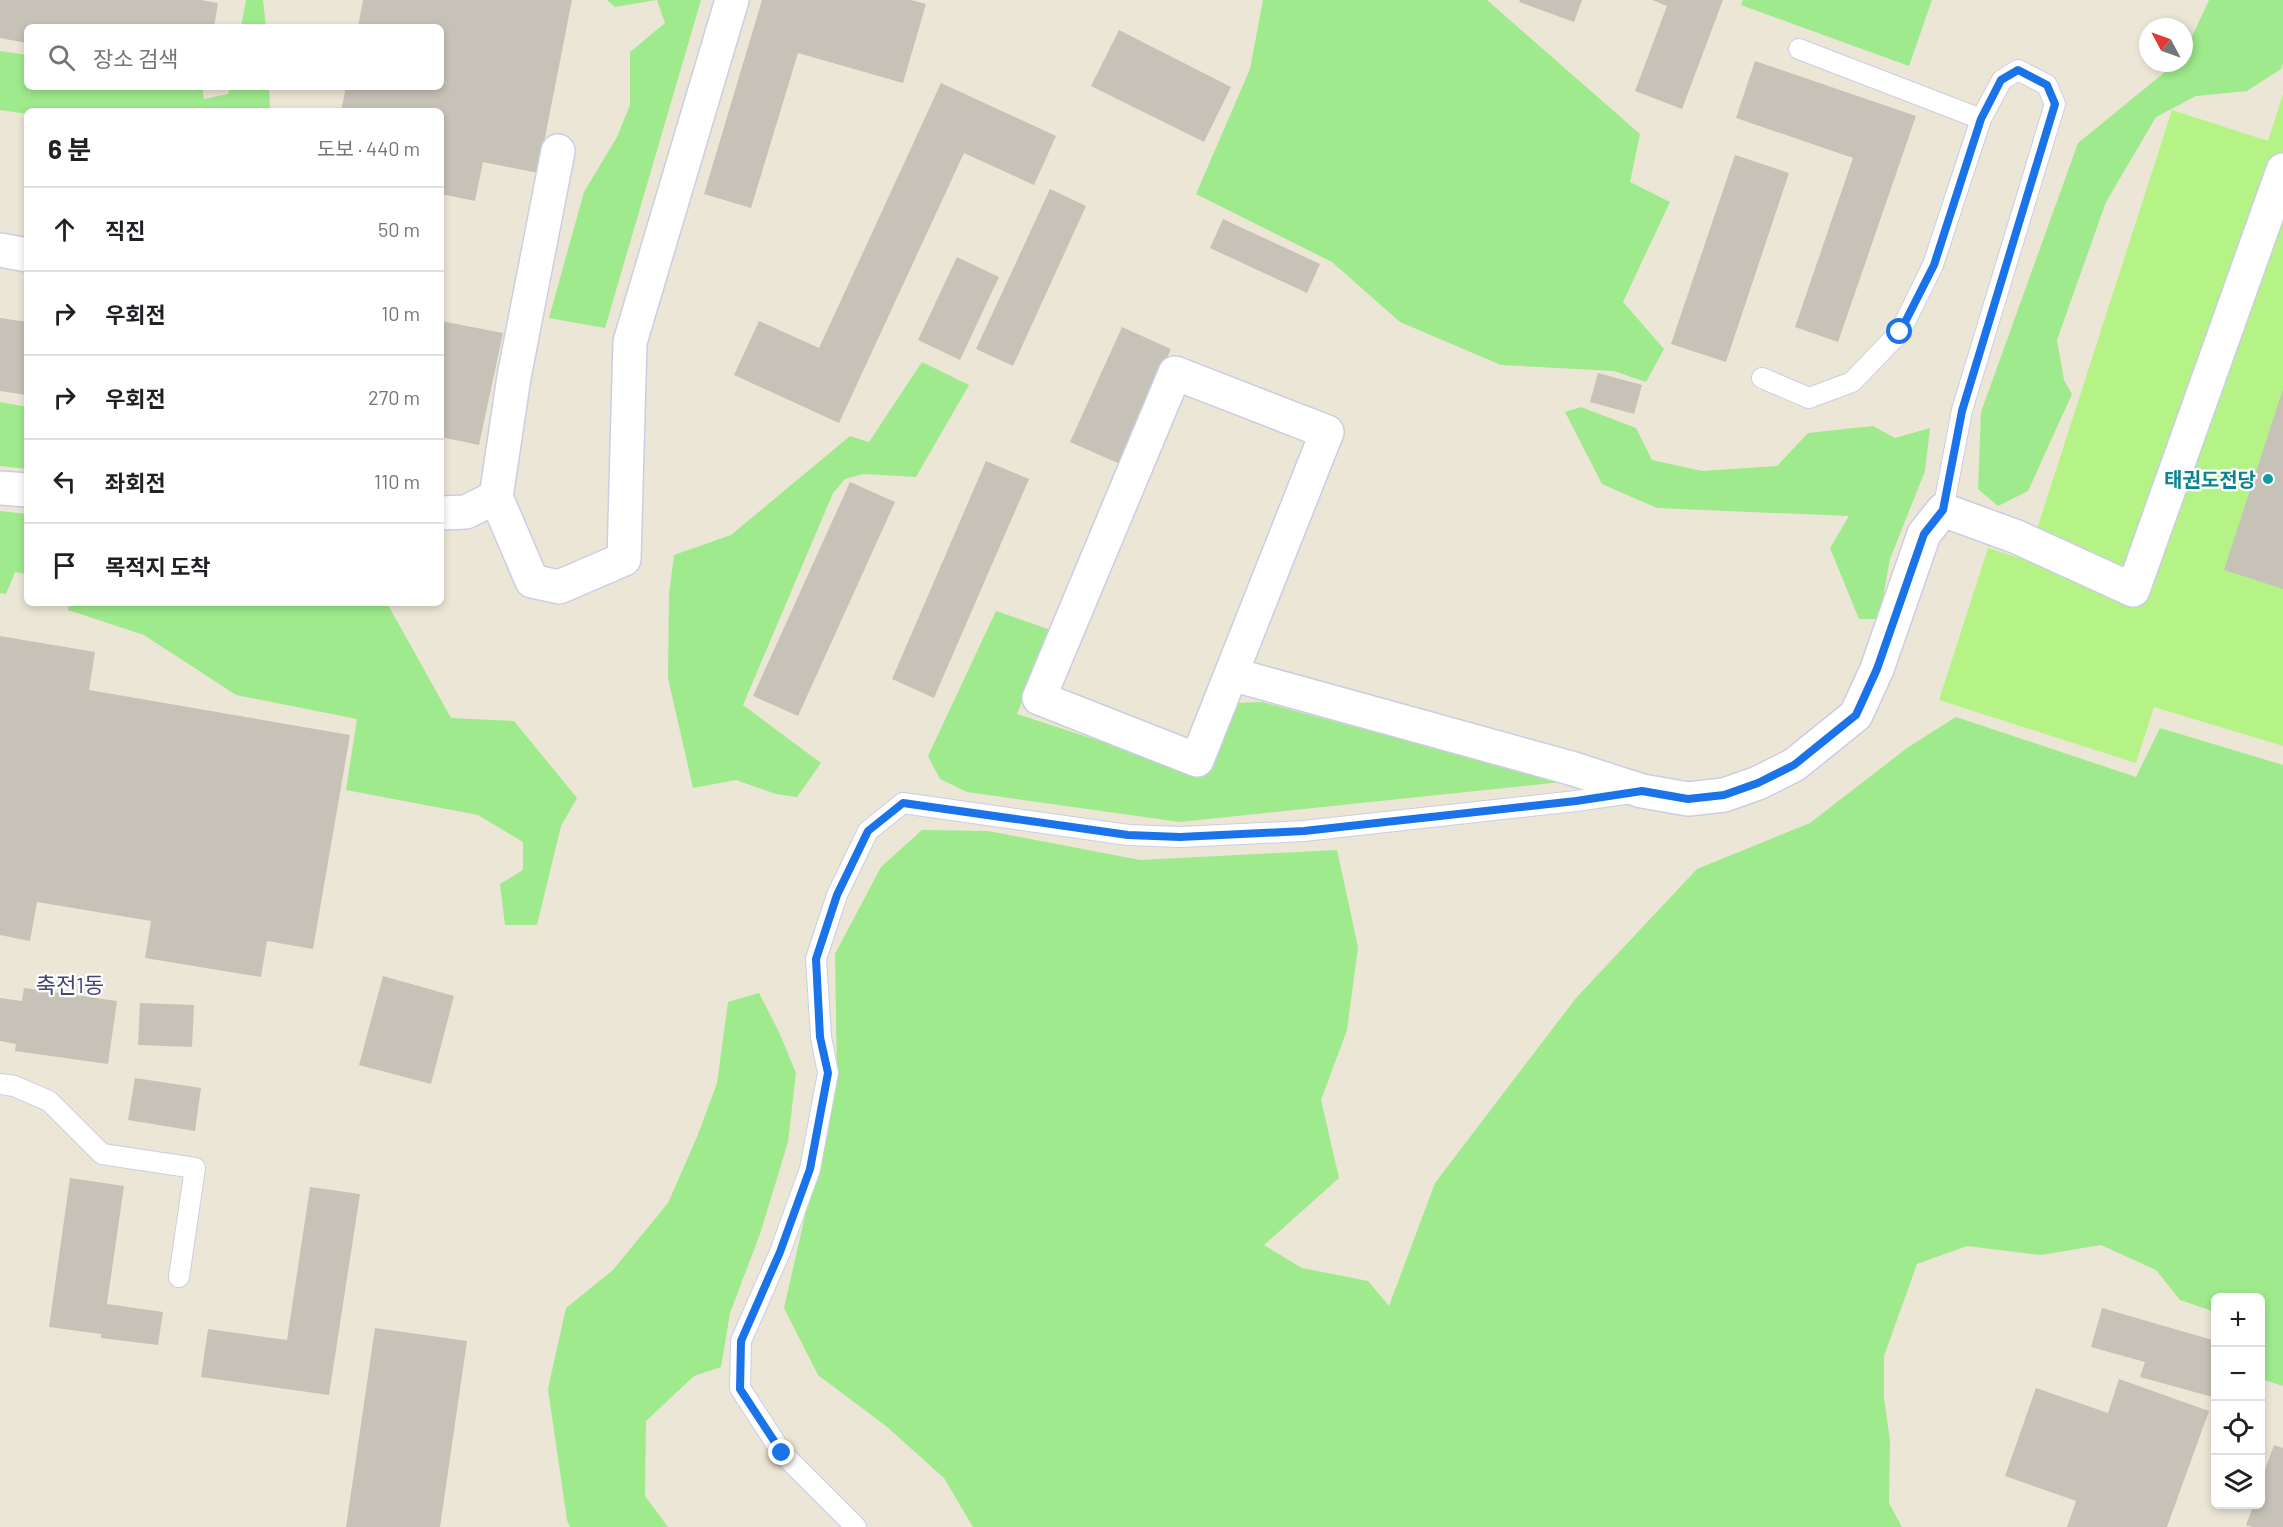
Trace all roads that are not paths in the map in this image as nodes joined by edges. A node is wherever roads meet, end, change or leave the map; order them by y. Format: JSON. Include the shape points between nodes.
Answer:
{"nodes":[{"id":1,"x":732,"y":0,"type":"edge"},
{"id":2,"x":1800,"y":49,"type":"dead end"},
{"id":3,"x":1981,"y":119,"type":"junction"},
{"id":4,"x":558,"y":151,"type":"dead end"},
{"id":5,"x":2283,"y":170,"type":"edge"},
{"id":6,"x":0,"y":250,"type":"edge"},
{"id":7,"x":24,"y":254,"type":"edge"},
{"id":8,"x":1762,"y":378,"type":"dead end"},
{"id":9,"x":0,"y":488,"type":"edge"},
{"id":10,"x":24,"y":490,"type":"edge"},
{"id":11,"x":496,"y":497,"type":"junction"},
{"id":12,"x":1943,"y":510,"type":"junction"},
{"id":13,"x":444,"y":513,"type":"edge"},
{"id":14,"x":1231,"y":674,"type":"junction"},
{"id":15,"x":1642,"y":791,"type":"junction"},
{"id":16,"x":0,"y":1084,"type":"edge"},
{"id":17,"x":180,"y":1277,"type":"dead end"},
{"id":18,"x":856,"y":1527,"type":"edge"}],
"edges":[{"from":1,"to":11,"type":"street","via":[[630,342],[624,559],[559,587],[532,581]]},
{"from":2,"to":3,"type":"lane"},
{"from":3,"to":8,"type":"lane","via":[[1934,265],[1900,332],[1852,382],[1809,398]]},
{"from":3,"to":12,"type":"lane","via":[[2001,80],[2018,70],[2047,85],[2055,104],[1962,411]]},
{"from":4,"to":11,"type":"street","via":[[514,377]]},
{"from":5,"to":12,"type":"street","via":[[2133,590],[2017,537]]},
{"from":6,"to":7,"type":"street"},
{"from":9,"to":10,"type":"street"},
{"from":11,"to":13,"type":"street","via":[[466,512]]},
{"from":12,"to":15,"type":"street","via":[[1924,534],[1877,669],[1856,715],[1794,765],[1758,783],[1724,795],[1688,799]]},
{"from":14,"to":14,"type":"street","via":[[1197,760],[1039,698],[1174,373],[1327,432]]},
{"from":14,"to":15,"type":"street"},
{"from":15,"to":18,"type":"lane","via":[[1304,831],[1180,837],[1128,835],[903,803],[868,831],[837,895],[816,959],[820,1037],[828,1073],[810,1169],[780,1252],[741,1341],[740,1389],[782,1453]]},
{"from":16,"to":17,"type":"lane","via":[[49,1101],[102,1154],[195,1168]]}]}
